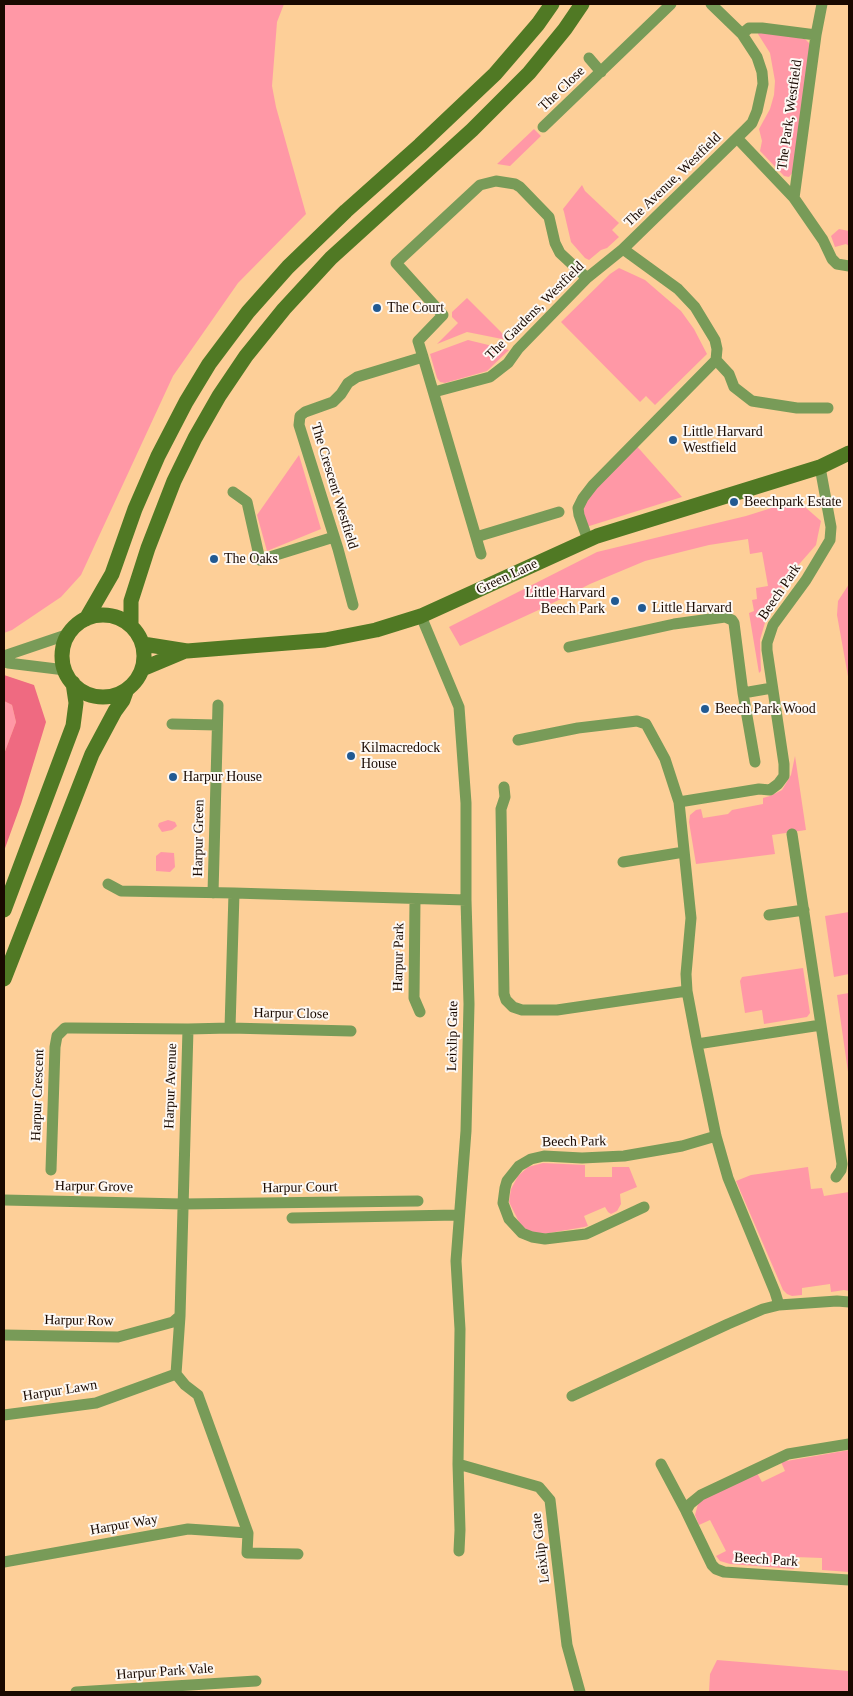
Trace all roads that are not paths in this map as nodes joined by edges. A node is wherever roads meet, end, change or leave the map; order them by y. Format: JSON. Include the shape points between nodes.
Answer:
{"nodes":[{"id":1,"x":552,"y":4,"type":"edge"},
{"id":2,"x":582,"y":4,"type":"edge"},
{"id":3,"x":672,"y":4,"type":"edge"},
{"id":4,"x":711,"y":4,"type":"edge"},
{"id":5,"x":822,"y":4,"type":"edge"},
{"id":6,"x":742,"y":34,"type":"junction"},
{"id":7,"x":816,"y":36,"type":"junction"},
{"id":8,"x":588,"y":58,"type":"dead end"},
{"id":9,"x":601,"y":72,"type":"junction"},
{"id":10,"x":543,"y":127,"type":"dead end"},
{"id":11,"x":738,"y":138,"type":"junction"},
{"id":12,"x":794,"y":198,"type":"junction"},
{"id":13,"x":623,"y":249,"type":"junction"},
{"id":14,"x":849,"y":266,"type":"edge"},
{"id":15,"x":587,"y":278,"type":"junction"},
{"id":16,"x":422,"y":357,"type":"junction"},
{"id":17,"x":716,"y":360,"type":"junction"},
{"id":18,"x":434,"y":392,"type":"junction"},
{"id":19,"x":828,"y":408,"type":"dead end"},
{"id":20,"x":849,"y":453,"type":"edge"},
{"id":21,"x":849,"y":464,"type":"edge"},
{"id":22,"x":820,"y":466,"type":"junction"},
{"id":23,"x":233,"y":492,"type":"dead end"},
{"id":24,"x":559,"y":512,"type":"dead end"},
{"id":25,"x":334,"y":537,"type":"junction"},
{"id":26,"x":476,"y":537,"type":"junction"},
{"id":27,"x":588,"y":540,"type":"junction"},
{"id":28,"x":481,"y":554,"type":"dead end"},
{"id":29,"x":353,"y":604,"type":"dead end"},
{"id":30,"x":421,"y":616,"type":"junction"},
{"id":31,"x":86,"y":619,"type":"junction"},
{"id":32,"x":131,"y":625,"type":"junction"},
{"id":33,"x":69,"y":634,"type":"junction"},
{"id":34,"x":143,"y":644,"type":"junction"},
{"id":35,"x":569,"y":647,"type":"dead end"},
{"id":36,"x":187,"y":651,"type":"junction"},
{"id":37,"x":4,"y":656,"type":"edge"},
{"id":38,"x":4,"y":661,"type":"edge"},
{"id":39,"x":142,"y":669,"type":"junction"},
{"id":40,"x":69,"y":677,"type":"junction"},
{"id":41,"x":772,"y":688,"type":"junction"},
{"id":42,"x":127,"y":689,"type":"junction"},
{"id":43,"x":743,"y":693,"type":"junction"},
{"id":44,"x":218,"y":705,"type":"dead end"},
{"id":45,"x":172,"y":724,"type":"dead end"},
{"id":46,"x":217,"y":725,"type":"junction"},
{"id":47,"x":518,"y":740,"type":"dead end"},
{"id":48,"x":755,"y":762,"type":"dead end"},
{"id":49,"x":504,"y":787,"type":"dead end"},
{"id":50,"x":679,"y":802,"type":"junction"},
{"id":51,"x":792,"y":834,"type":"dead end"},
{"id":52,"x":684,"y":852,"type":"junction"},
{"id":53,"x":623,"y":862,"type":"dead end"},
{"id":54,"x":108,"y":884,"type":"dead end"},
{"id":55,"x":213,"y":893,"type":"junction"},
{"id":56,"x":234,"y":893,"type":"junction"},
{"id":57,"x":415,"y":900,"type":"junction"},
{"id":58,"x":466,"y":900,"type":"junction"},
{"id":59,"x":4,"y":910,"type":"edge"},
{"id":60,"x":804,"y":910,"type":"junction"},
{"id":61,"x":768,"y":915,"type":"dead end"},
{"id":62,"x":4,"y":979,"type":"edge"},
{"id":63,"x":687,"y":991,"type":"junction"},
{"id":64,"x":420,"y":1012,"type":"dead end"},
{"id":65,"x":821,"y":1025,"type":"junction"},
{"id":66,"x":230,"y":1028,"type":"junction"},
{"id":67,"x":188,"y":1029,"type":"junction"},
{"id":68,"x":351,"y":1031,"type":"dead end"},
{"id":69,"x":697,"y":1044,"type":"junction"},
{"id":70,"x":716,"y":1136,"type":"junction"},
{"id":71,"x":51,"y":1170,"type":"dead end"},
{"id":72,"x":836,"y":1177,"type":"dead end"},
{"id":73,"x":4,"y":1200,"type":"edge"},
{"id":74,"x":418,"y":1201,"type":"dead end"},
{"id":75,"x":183,"y":1204,"type":"junction"},
{"id":76,"x":644,"y":1207,"type":"dead end"},
{"id":77,"x":458,"y":1216,"type":"junction"},
{"id":78,"x":292,"y":1218,"type":"dead end"},
{"id":79,"x":849,"y":1302,"type":"edge"},
{"id":80,"x":780,"y":1306,"type":"junction"},
{"id":81,"x":180,"y":1316,"type":"junction"},
{"id":82,"x":4,"y":1335,"type":"edge"},
{"id":83,"x":176,"y":1374,"type":"junction"},
{"id":84,"x":572,"y":1396,"type":"dead end"},
{"id":85,"x":4,"y":1415,"type":"edge"},
{"id":86,"x":849,"y":1444,"type":"edge"},
{"id":87,"x":458,"y":1464,"type":"junction"},
{"id":88,"x":661,"y":1464,"type":"dead end"},
{"id":89,"x":686,"y":1511,"type":"junction"},
{"id":90,"x":248,"y":1533,"type":"junction"},
{"id":91,"x":459,"y":1551,"type":"dead end"},
{"id":92,"x":298,"y":1554,"type":"dead end"},
{"id":93,"x":5,"y":1562,"type":"edge"},
{"id":94,"x":849,"y":1580,"type":"edge"},
{"id":95,"x":256,"y":1681,"type":"dead end"},
{"id":96,"x":76,"y":1692,"type":"edge"},
{"id":97,"x":580,"y":1692,"type":"edge"}],
"edges":[{"from":1,"to":31,"type":"main road","via":[[495,74],[346,211],[288,267],[248,312],[209,364],[186,402],[158,456],[112,574]]},
{"from":2,"to":32,"type":"main road","via":[[529,73],[472,130],[331,258],[246,356],[219,396],[174,481],[131,601]]},
{"from":3,"to":9,"type":"street","name":"The Close"},
{"from":4,"to":6,"type":"street","name":"The Avenue, Westfield"},
{"from":5,"to":7,"type":"street","name":"The Park, Westfield"},
{"from":6,"to":7,"type":"street","via":[[749,28],[762,28]]},
{"from":6,"to":11,"type":"street","name":"The Avenue, Westfield","via":[[757,57],[763,84],[752,122]]},
{"from":7,"to":12,"type":"street","name":"The Park, Westfield"},
{"from":8,"to":9,"type":"street","name":"The Close"},
{"from":9,"to":10,"type":"street","name":"The Close"},
{"from":11,"to":12,"type":"street","name":"The Park, Westfield"},
{"from":11,"to":13,"type":"street","name":"The Avenue, Westfield"},
{"from":12,"to":14,"type":"street","name":"The Park, Westfield","via":[[832,259],[837,264]]},
{"from":13,"to":15,"type":"street","name":"The Gardens, Westfield"},
{"from":13,"to":17,"type":"street","via":[[678,289],[695,307],[716,340]]},
{"from":15,"to":16,"type":"street","via":[[560,253],[549,217],[520,187],[496,181],[480,185],[396,263],[443,315],[418,341]]},
{"from":15,"to":18,"type":"street","name":"The Gardens, Westfield","via":[[490,377]]},
{"from":16,"to":18,"type":"street"},
{"from":16,"to":25,"type":"street","name":"The Crescent Westfield","via":[[357,377],[333,402],[300,416],[299,425]]},
{"from":17,"to":19,"type":"street","via":[[729,374],[734,387],[752,401],[797,408]]},
{"from":17,"to":27,"type":"street","via":[[583,498],[578,508]]},
{"from":18,"to":26,"type":"street"},
{"from":20,"to":22,"type":"main road","name":"Green Lane"},
{"from":21,"to":22,"type":"main road","name":"Green Lane"},
{"from":22,"to":27,"type":"main road","name":"Green Lane"},
{"from":22,"to":41,"type":"street","name":"Beech Park","via":[[831,527],[830,540],[773,625],[767,650]]},
{"from":23,"to":25,"type":"street","via":[[247,502],[260,560]]},
{"from":24,"to":26,"type":"street"},
{"from":25,"to":29,"type":"street","name":"The Crescent Westfield"},
{"from":26,"to":28,"type":"street"},
{"from":27,"to":30,"type":"main road","name":"Green Lane"},
{"from":30,"to":36,"type":"main road","name":"Green Lane","via":[[376,630],[325,640]]},
{"from":30,"to":58,"type":"street","name":"Leixlip Gate","via":[[459,707],[466,803]]},
{"from":31,"to":32,"type":"main road","via":[[109,615]]},
{"from":31,"to":33,"type":"main road"},
{"from":32,"to":34,"type":"main road"},
{"from":33,"to":37,"type":"street"},
{"from":33,"to":40,"type":"main road","via":[[62,656]]},
{"from":34,"to":36,"type":"main road","name":"Green Lane"},
{"from":34,"to":39,"type":"main road"},
{"from":35,"to":43,"type":"street","via":[[725,616],[734,623]]},
{"from":36,"to":39,"type":"main road","name":"Green Lane"},
{"from":38,"to":40,"type":"street"},
{"from":39,"to":42,"type":"main road"},
{"from":40,"to":42,"type":"main road","via":[[82,691],[93,695],[117,695]]},
{"from":40,"to":59,"type":"main road","via":[[76,703],[74,726]]},
{"from":41,"to":43,"type":"street"},
{"from":41,"to":50,"type":"street","name":"Beech Park","via":[[785,773],[778,784],[770,790]]},
{"from":42,"to":62,"type":"main road","via":[[92,754]]},
{"from":43,"to":48,"type":"street"},
{"from":44,"to":46,"type":"street","name":"Harpur Green"},
{"from":45,"to":46,"type":"street"},
{"from":46,"to":55,"type":"street","name":"Harpur Green"},
{"from":47,"to":50,"type":"street","via":[[632,720],[646,724],[665,758]]},
{"from":49,"to":63,"type":"street","via":[[505,797],[500,809],[506,1000],[522,1010],[548,1010]]},
{"from":50,"to":52,"type":"street"},
{"from":51,"to":60,"type":"street"},
{"from":52,"to":53,"type":"street"},
{"from":52,"to":63,"type":"street","via":[[691,918]]},
{"from":54,"to":55,"type":"street","via":[[121,891]]},
{"from":55,"to":56,"type":"street"},
{"from":56,"to":57,"type":"street"},
{"from":56,"to":66,"type":"street"},
{"from":57,"to":58,"type":"street"},
{"from":57,"to":64,"type":"street","name":"Harpur Park","via":[[414,998]]},
{"from":58,"to":77,"type":"street","name":"Leixlip Gate","via":[[469,1004],[466,1131]]},
{"from":60,"to":61,"type":"street"},
{"from":60,"to":65,"type":"street"},
{"from":63,"to":69,"type":"street"},
{"from":65,"to":69,"type":"street"},
{"from":65,"to":72,"type":"street","via":[[842,1164],[842,1170]]},
{"from":66,"to":67,"type":"street","name":"Harpur Avenue"},
{"from":66,"to":68,"type":"street","name":"Harpur Close"},
{"from":67,"to":71,"type":"street","name":"Harpur Crescent","via":[[65,1028],[57,1036]]},
{"from":67,"to":75,"type":"street","name":"Harpur Avenue"},
{"from":69,"to":70,"type":"street"},
{"from":70,"to":76,"type":"street","name":"Beech Park","via":[[682,1146],[624,1156],[544,1156],[531,1159],[519,1166],[507,1181],[503,1203],[509,1219],[522,1233],[545,1239],[586,1234]]},
{"from":70,"to":80,"type":"street","via":[[728,1178]]},
{"from":73,"to":75,"type":"street","name":"Harpur Grove"},
{"from":74,"to":75,"type":"street","name":"Harpur Court"},
{"from":75,"to":81,"type":"street","name":"Harpur Avenue"},
{"from":77,"to":78,"type":"street"},
{"from":77,"to":87,"type":"street","name":"Leixlip Gate"},
{"from":79,"to":80,"type":"street"},
{"from":80,"to":84,"type":"street","via":[[762,1308]]},
{"from":81,"to":82,"type":"street","name":"Harpur Row","via":[[173,1322],[118,1337]]},
{"from":81,"to":83,"type":"street","name":"Harpur Avenue"},
{"from":83,"to":85,"type":"street","name":"Harpur Lawn","via":[[96,1403]]},
{"from":83,"to":90,"type":"street","via":[[198,1395]]},
{"from":86,"to":89,"type":"street","via":[[788,1454],[700,1494]]},
{"from":87,"to":91,"type":"street","name":"Leixlip Gate"},
{"from":87,"to":97,"type":"street","name":"Leixlip Gate","via":[[539,1487],[550,1500],[567,1645]]},
{"from":88,"to":89,"type":"street","name":"Beech Park"},
{"from":89,"to":94,"type":"street","name":"Beech Park","via":[[716,1569]]},
{"from":90,"to":92,"type":"street","via":[[247,1553]]},
{"from":90,"to":93,"type":"street","name":"Harpur Way","via":[[188,1529]]},
{"from":95,"to":96,"type":"street","name":"Harpur Park Vale"}]}
